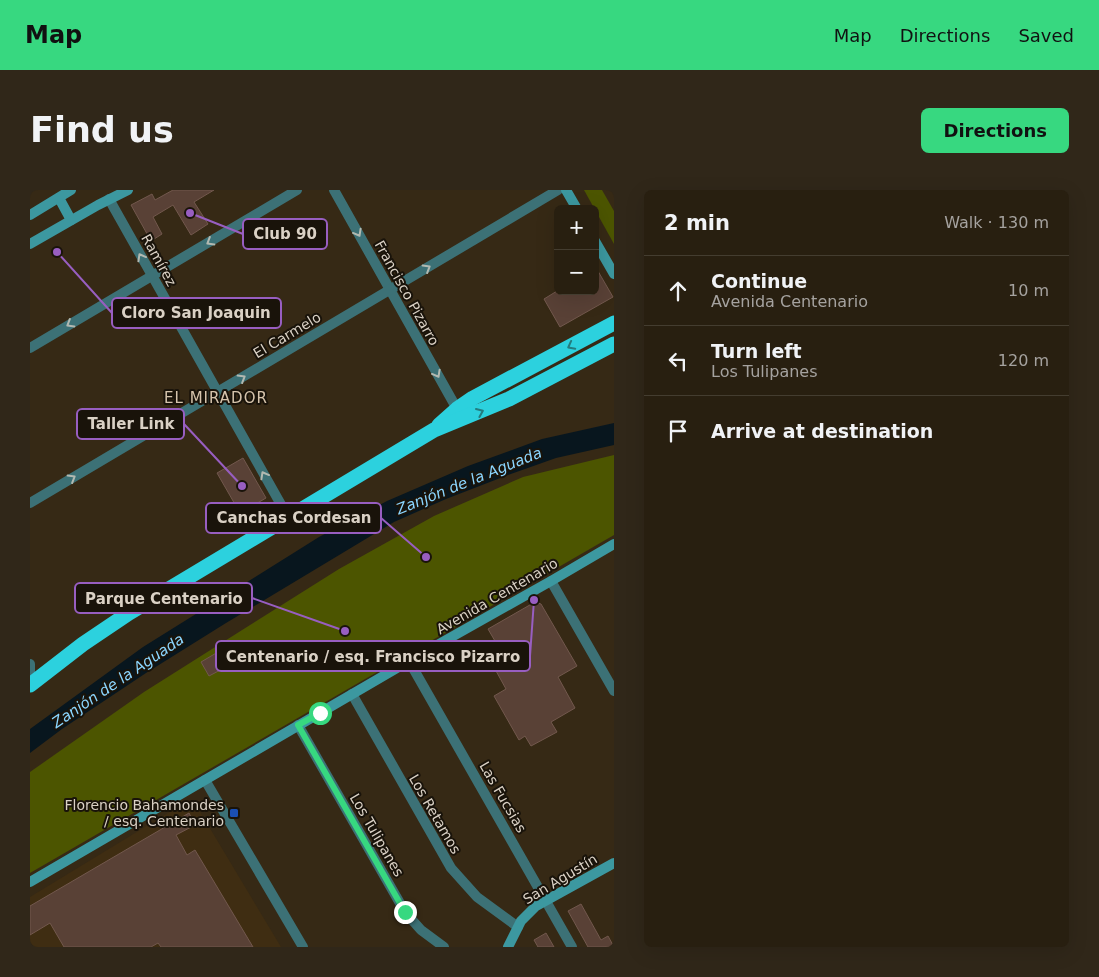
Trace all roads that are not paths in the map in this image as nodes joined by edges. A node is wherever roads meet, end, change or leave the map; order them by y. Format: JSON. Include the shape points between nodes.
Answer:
{"nodes":[{"id":1,"x":71,"y":190,"type":"edge"},
{"id":2,"x":128,"y":190,"type":"edge"},
{"id":3,"x":297,"y":190,"type":"edge"},
{"id":4,"x":334,"y":190,"type":"edge"},
{"id":5,"x":558,"y":190,"type":"edge"},
{"id":6,"x":566,"y":190,"type":"edge"},
{"id":7,"x":107,"y":195,"type":"edge"},
{"id":8,"x":59,"y":198,"type":"junction"},
{"id":9,"x":575,"y":205,"type":"edge"},
{"id":10,"x":30,"y":215,"type":"edge"},
{"id":11,"x":71,"y":220,"type":"junction"},
{"id":12,"x":30,"y":244,"type":"edge"},
{"id":13,"x":599,"y":248,"type":"edge"},
{"id":14,"x":614,"y":274,"type":"edge"},
{"id":15,"x":152,"y":276,"type":"junction"},
{"id":16,"x":390,"y":290,"type":"junction"},
{"id":17,"x":614,"y":323,"type":"edge"},
{"id":18,"x":614,"y":344,"type":"edge"},
{"id":19,"x":30,"y":348,"type":"edge"},
{"id":20,"x":218,"y":392,"type":"junction"},
{"id":21,"x":456,"y":409,"type":"junction"},
{"id":22,"x":434,"y":430,"type":"junction"},
{"id":23,"x":30,"y":503,"type":"edge"},
{"id":24,"x":288,"y":517,"type":"junction"},
{"id":25,"x":614,"y":544,"type":"edge"},
{"id":26,"x":552,"y":581,"type":"junction"},
{"id":27,"x":409,"y":661,"type":"junction"},
{"id":28,"x":30,"y":664,"type":"edge"},
{"id":29,"x":30,"y":680,"type":"edge"},
{"id":30,"x":30,"y":685,"type":"edge"},
{"id":31,"x":614,"y":691,"type":"edge"},
{"id":32,"x":352,"y":694,"type":"junction"},
{"id":33,"x":298,"y":725,"type":"junction"},
{"id":34,"x":205,"y":780,"type":"junction"},
{"id":35,"x":614,"y":863,"type":"edge"},
{"id":36,"x":30,"y":882,"type":"edge"},
{"id":37,"x":546,"y":901,"type":"junction"},
{"id":38,"x":518,"y":927,"type":"junction"},
{"id":39,"x":303,"y":947,"type":"edge"},
{"id":40,"x":444,"y":947,"type":"edge"},
{"id":41,"x":508,"y":947,"type":"edge"},
{"id":42,"x":572,"y":947,"type":"edge"}],
"edges":[{"from":1,"to":8,"type":"street"},
{"from":2,"to":7,"type":"street"},
{"from":3,"to":15,"type":"street","one_way":true},
{"from":4,"to":16,"type":"street","name":"Francisco Pizarro","one_way":true},
{"from":16,"to":5,"type":"street","name":"El Carmelo","one_way":true},
{"from":6,"to":9,"type":"street"},
{"from":7,"to":11,"type":"street"},
{"from":15,"to":7,"type":"street","name":"Ramírez","one_way":true},
{"from":8,"to":10,"type":"street"},
{"from":8,"to":11,"type":"street"},
{"from":11,"to":12,"type":"street"},
{"from":13,"to":14,"type":"street"},
{"from":15,"to":19,"type":"street","one_way":true},
{"from":15,"to":20,"type":"street","name":"Ramírez"},
{"from":20,"to":16,"type":"street","name":"El Carmelo","one_way":true},
{"from":16,"to":21,"type":"street","name":"Francisco Pizarro","one_way":true},
{"from":17,"to":21,"type":"highway","one_way":true},
{"from":22,"to":18,"type":"highway","one_way":true,"via":[[509,399]]},
{"from":23,"to":20,"type":"street","name":"El Carmelo","one_way":true},
{"from":24,"to":20,"type":"street","name":"Ramírez","one_way":true},
{"from":21,"to":22,"type":"highway"},
{"from":22,"to":24,"type":"highway"},
{"from":24,"to":30,"type":"highway","via":[[108,626]]},
{"from":25,"to":26,"type":"street","name":"Avenida Centenario"},
{"from":26,"to":27,"type":"street","name":"Avenida Centenario"},
{"from":26,"to":31,"type":"street"},
{"from":27,"to":32,"type":"street","name":"Avenida Centenario"},
{"from":27,"to":37,"type":"street","name":"Las Fucsias"},
{"from":28,"to":29,"type":"street"},
{"from":32,"to":33,"type":"street","name":"Avenida Centenario"},
{"from":32,"to":38,"type":"street","name":"Los Retamos","via":[[451,868],[477,897]]},
{"from":33,"to":34,"type":"street","name":"Avenida Centenario"},
{"from":33,"to":40,"type":"street","name":"Los Tulipanes","via":[[405,912],[421,930]]},
{"from":34,"to":36,"type":"street","name":"Avenida Centenario"},
{"from":34,"to":39,"type":"street"},
{"from":35,"to":37,"type":"street","name":"San Agustín"},
{"from":37,"to":38,"type":"street","name":"San Agustín","via":[[530,912]]},
{"from":37,"to":42,"type":"street","name":"Las Fucsias"},
{"from":38,"to":41,"type":"street","name":"San Agustín"}]}
